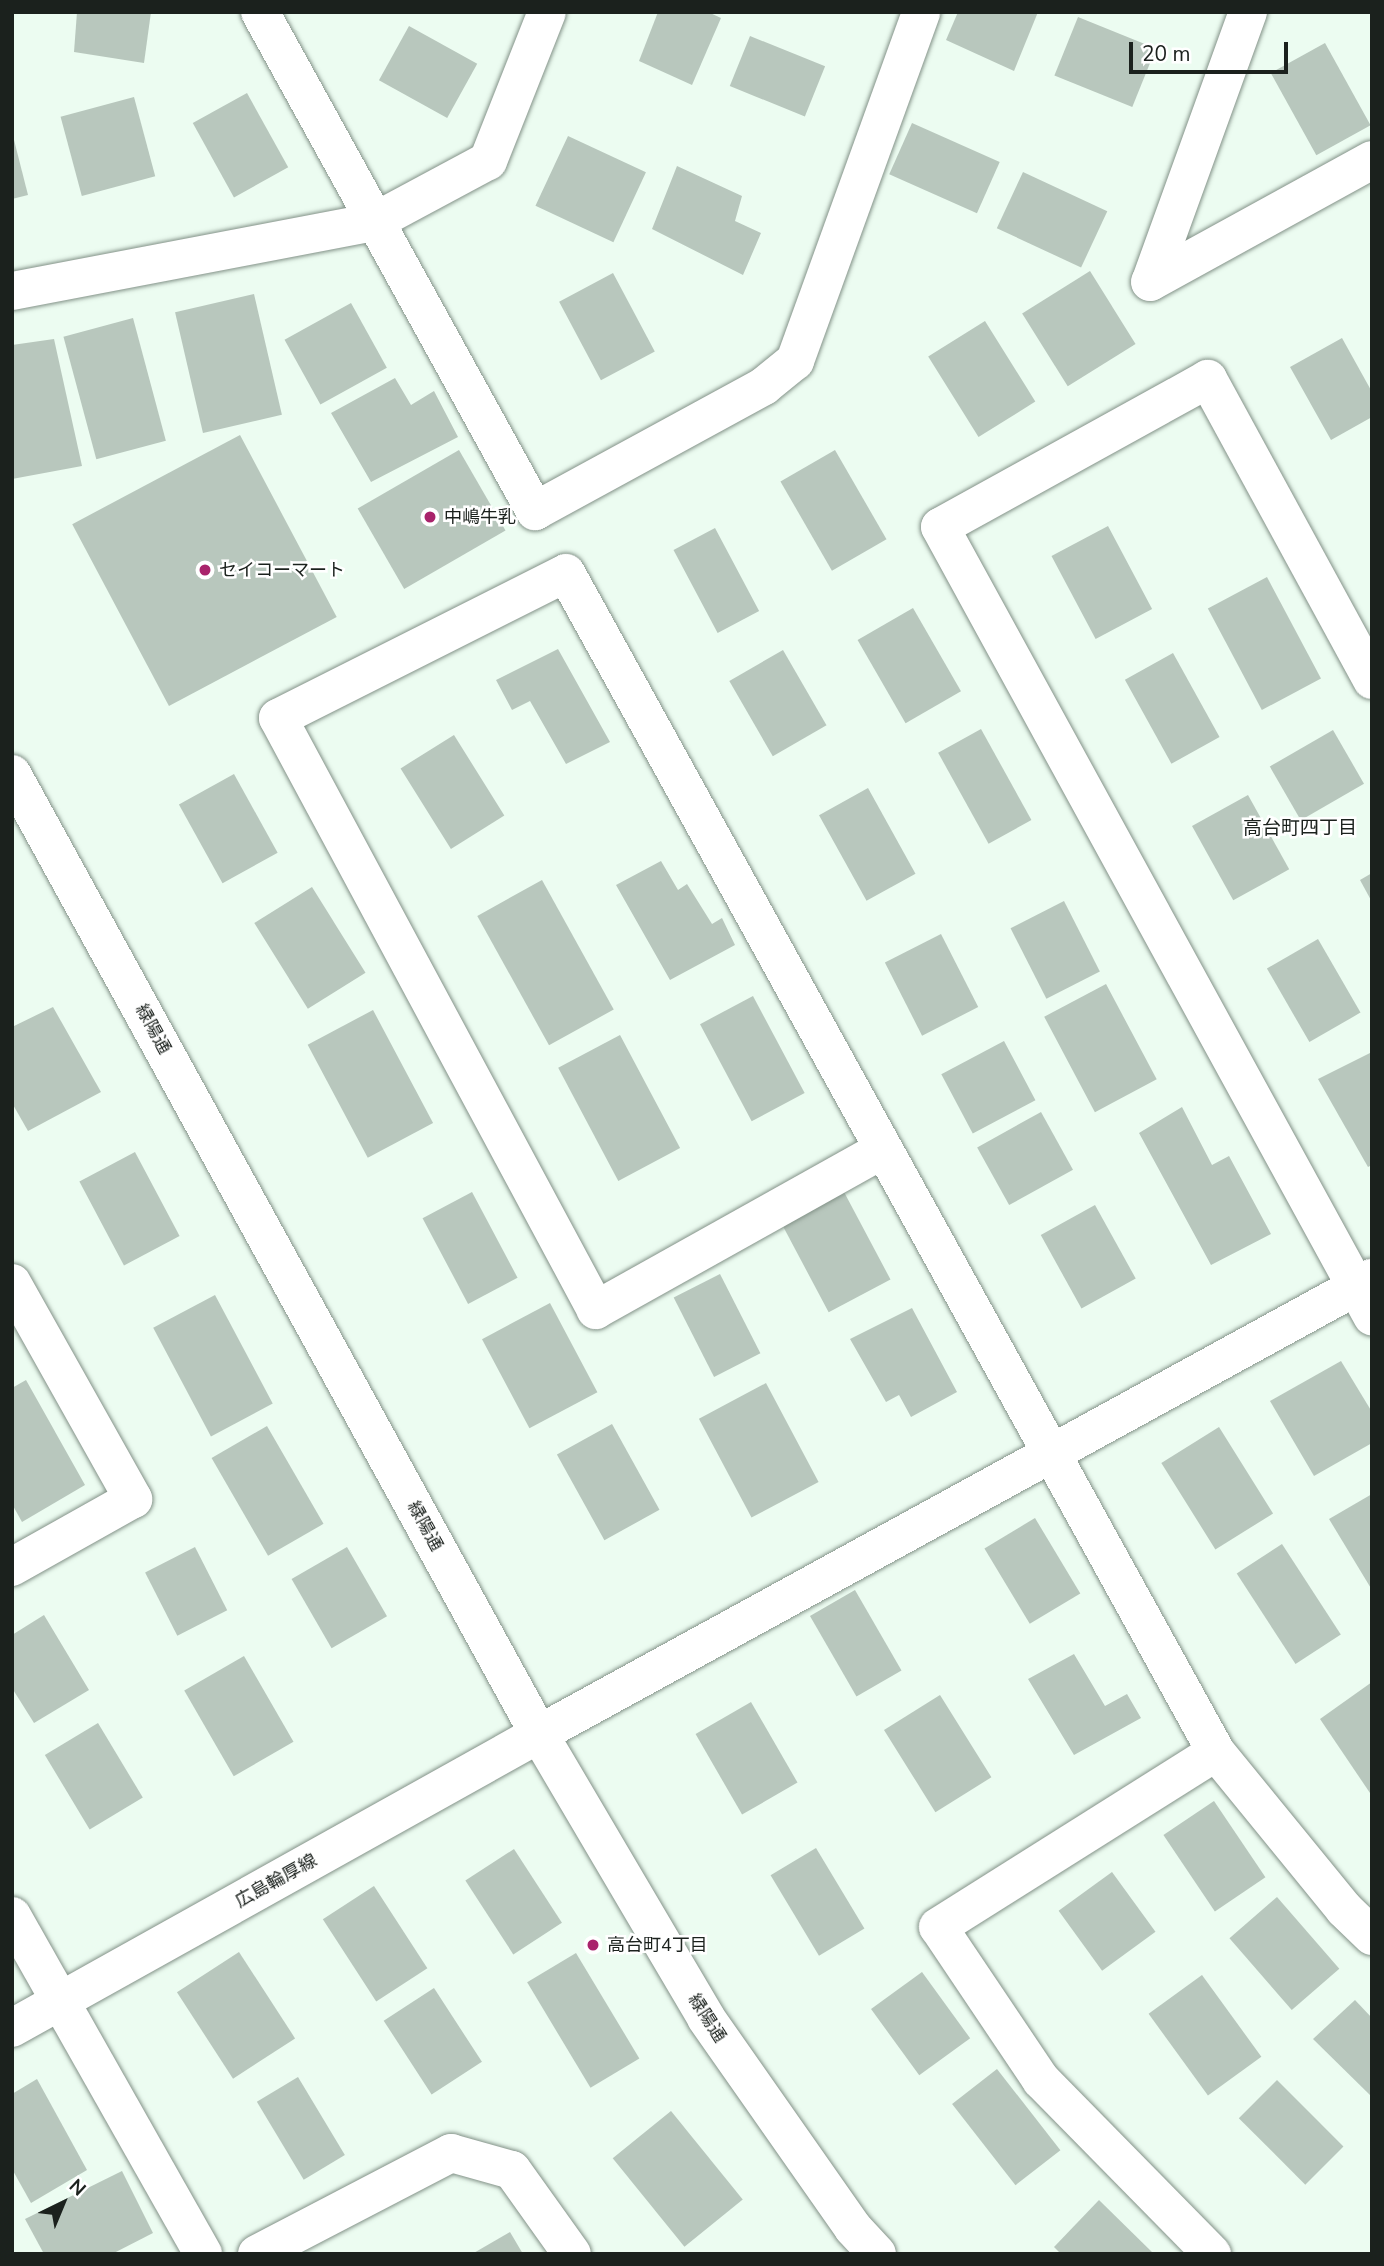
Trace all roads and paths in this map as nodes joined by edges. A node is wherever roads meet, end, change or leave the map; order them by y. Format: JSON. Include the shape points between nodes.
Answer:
{"nodes":[{"id":1,"x":260,"y":12,"type":"edge"},
{"id":2,"x":547,"y":12,"type":"edge"},
{"id":3,"x":921,"y":12,"type":"edge"},
{"id":4,"x":1248,"y":12,"type":"edge"},
{"id":5,"x":1372,"y":160,"type":"edge"},
{"id":6,"x":374,"y":222,"type":"junction"},
{"id":7,"x":12,"y":291,"type":"edge"},
{"id":8,"x":1372,"y":680,"type":"edge"},
{"id":9,"x":12,"y":774,"type":"edge"},
{"id":10,"x":882,"y":1150,"type":"junction"},
{"id":11,"x":12,"y":1283,"type":"edge"},
{"id":12,"x":1367,"y":1294,"type":"edge"},
{"id":13,"x":1052,"y":1454,"type":"junction"},
{"id":14,"x":12,"y":1567,"type":"edge"},
{"id":15,"x":539,"y":1734,"type":"junction"},
{"id":16,"x":1216,"y":1752,"type":"junction"},
{"id":17,"x":12,"y":1916,"type":"edge"},
{"id":18,"x":1372,"y":1936,"type":"edge"},
{"id":19,"x":59,"y":2002,"type":"junction"},
{"id":20,"x":12,"y":2028,"type":"edge"},
{"id":21,"x":204,"y":2254,"type":"edge"},
{"id":22,"x":257,"y":2254,"type":"edge"},
{"id":23,"x":572,"y":2254,"type":"edge"},
{"id":24,"x":877,"y":2254,"type":"edge"},
{"id":25,"x":1212,"y":2254,"type":"edge"}],
"edges":[{"from":1,"to":6,"type":"street"},
{"from":2,"to":6,"type":"street","via":[[488,160]]},
{"from":3,"to":6,"type":"street","via":[[795,361],[764,386],[535,511]]},
{"from":4,"to":5,"type":"street","via":[[1150,282]]},
{"from":6,"to":7,"type":"street"},
{"from":8,"to":12,"type":"street","via":[[1208,379],[940,527]]},
{"from":9,"to":15,"type":"street","name":"緑陽通"},
{"from":10,"to":10,"type":"street","via":[[596,1310],[278,718],[566,573]]},
{"from":10,"to":13,"type":"street"},
{"from":11,"to":14,"type":"street","via":[[133,1499]]},
{"from":12,"to":13,"type":"street","name":"広島輪厚線"},
{"from":13,"to":15,"type":"street","name":"広島輪厚線"},
{"from":13,"to":16,"type":"street"},
{"from":15,"to":19,"type":"street","name":"広島輪厚線"},
{"from":15,"to":24,"type":"street","name":"緑陽通","via":[[706,2018],[853,2228]]},
{"from":16,"to":18,"type":"street","via":[[1343,1909]]},
{"from":16,"to":25,"type":"street","via":[[938,1927],[1041,2080]]},
{"from":17,"to":19,"type":"street"},
{"from":19,"to":20,"type":"street","name":"広島輪厚線"},
{"from":19,"to":21,"type":"street"},
{"from":22,"to":23,"type":"street","via":[[451,2152],[512,2170]]}]}
